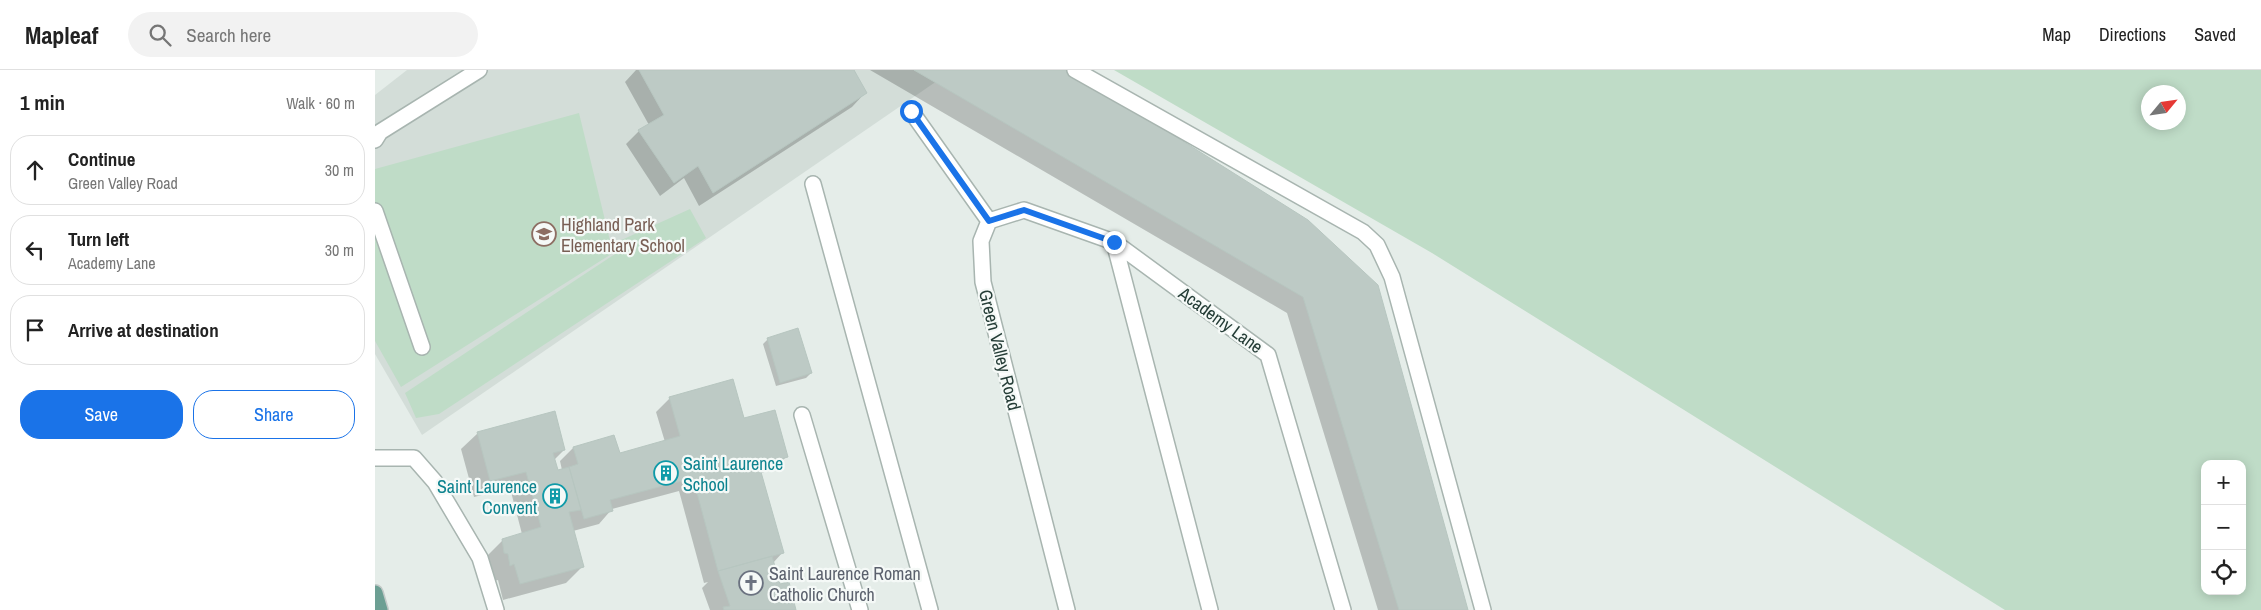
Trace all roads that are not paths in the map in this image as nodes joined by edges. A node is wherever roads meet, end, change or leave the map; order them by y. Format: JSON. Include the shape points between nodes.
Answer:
{"nodes":[{"id":1,"x":479,"y":70,"type":"edge"},
{"id":2,"x":1075,"y":70,"type":"edge"},
{"id":3,"x":911,"y":111,"type":"dead end"},
{"id":4,"x":375,"y":140,"type":"edge"},
{"id":5,"x":813,"y":184,"type":"dead end"},
{"id":6,"x":375,"y":211,"type":"edge"},
{"id":7,"x":989,"y":221,"type":"junction"},
{"id":8,"x":1114,"y":242,"type":"junction"},
{"id":9,"x":422,"y":347,"type":"dead end"},
{"id":10,"x":801,"y":415,"type":"dead end"},
{"id":11,"x":375,"y":458,"type":"edge"},
{"id":12,"x":375,"y":593,"type":"edge"},
{"id":13,"x":380,"y":610,"type":"edge"},
{"id":14,"x":496,"y":610,"type":"edge"},
{"id":15,"x":860,"y":610,"type":"edge"},
{"id":16,"x":930,"y":610,"type":"edge"},
{"id":17,"x":1067,"y":610,"type":"edge"},
{"id":18,"x":1211,"y":610,"type":"edge"},
{"id":19,"x":1343,"y":610,"type":"edge"},
{"id":20,"x":1483,"y":610,"type":"edge"}],
"edges":[{"from":1,"to":4,"type":"street","via":[[381,132]]},
{"from":2,"to":20,"type":"street","via":[[1363,232],[1377,245],[1392,277]]},
{"from":3,"to":7,"type":"street"},
{"from":5,"to":16,"type":"street"},
{"from":6,"to":9,"type":"street"},
{"from":7,"to":8,"type":"street","name":"Academy Lane","via":[[1024,210]]},
{"from":7,"to":17,"type":"street","name":"Green Valley Road","via":[[981,241],[983,282]]},
{"from":8,"to":18,"type":"street"},
{"from":8,"to":19,"type":"street","name":"Academy Lane","via":[[1268,356]]},
{"from":10,"to":15,"type":"street"},
{"from":11,"to":14,"type":"street","via":[[414,458],[435,482],[480,558]]},
{"from":12,"to":13,"type":"main road"}]}
